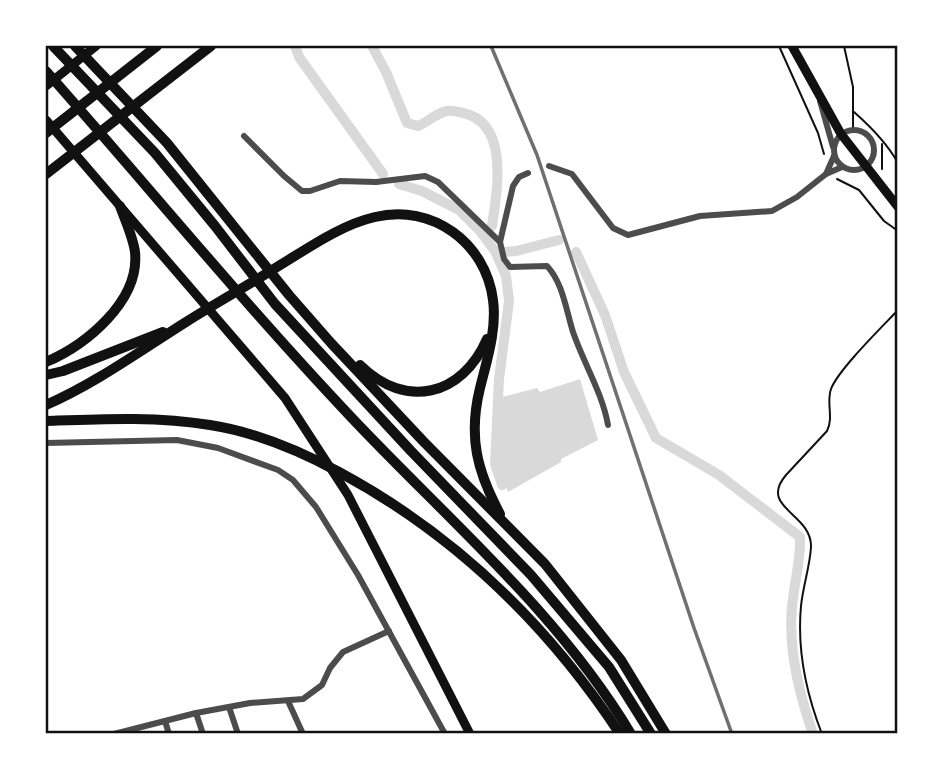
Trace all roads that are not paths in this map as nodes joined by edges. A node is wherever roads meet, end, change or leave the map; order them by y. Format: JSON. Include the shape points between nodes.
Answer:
{"nodes":[{"id":1,"x":75,"y":46,"type":"edge"},
{"id":2,"x":96,"y":46,"type":"edge"},
{"id":3,"x":157,"y":46,"type":"edge"},
{"id":4,"x":211,"y":46,"type":"edge"},
{"id":5,"x":792,"y":46,"type":"edge"},
{"id":6,"x":54,"y":47,"type":"edge"},
{"id":7,"x":46,"y":71,"type":"edge"},
{"id":8,"x":46,"y":86,"type":"edge"},
{"id":9,"x":818,"y":95,"type":"junction"},
{"id":10,"x":63,"y":120,"type":"junction"},
{"id":11,"x":46,"y":122,"type":"edge"},
{"id":12,"x":46,"y":133,"type":"edge"},
{"id":13,"x":841,"y":134,"type":"junction"},
{"id":14,"x":244,"y":136,"type":"dead end"},
{"id":15,"x":833,"y":152,"type":"junction"},
{"id":16,"x":549,"y":166,"type":"dead end"},
{"id":17,"x":842,"y":167,"type":"junction"},
{"id":18,"x":865,"y":167,"type":"junction"},
{"id":19,"x":528,"y":173,"type":"dead end"},
{"id":20,"x":46,"y":174,"type":"edge"},
{"id":21,"x":826,"y":174,"type":"junction"},
{"id":22,"x":120,"y":206,"type":"junction"},
{"id":23,"x":898,"y":207,"type":"edge"},
{"id":24,"x":500,"y":242,"type":"junction"},
{"id":25,"x":289,"y":295,"type":"junction"},
{"id":26,"x":186,"y":323,"type":"junction"},
{"id":27,"x":492,"y":327,"type":"junction"},
{"id":28,"x":46,"y":362,"type":"edge"},
{"id":29,"x":46,"y":375,"type":"edge"},
{"id":30,"x":46,"y":405,"type":"edge"},
{"id":31,"x":46,"y":421,"type":"edge"},
{"id":32,"x":608,"y":425,"type":"dead end"},
{"id":33,"x":46,"y":443,"type":"edge"},
{"id":34,"x":507,"y":526,"type":"junction"},
{"id":35,"x":389,"y":631,"type":"junction"},
{"id":36,"x":288,"y":701,"type":"junction"},
{"id":37,"x":229,"y":707,"type":"junction"},
{"id":38,"x":196,"y":713,"type":"junction"},
{"id":39,"x":165,"y":721,"type":"junction"},
{"id":40,"x":114,"y":733,"type":"edge"},
{"id":41,"x":169,"y":733,"type":"edge"},
{"id":42,"x":203,"y":733,"type":"edge"},
{"id":43,"x":238,"y":733,"type":"edge"},
{"id":44,"x":303,"y":733,"type":"edge"},
{"id":45,"x":445,"y":733,"type":"edge"},
{"id":46,"x":470,"y":733,"type":"edge"},
{"id":47,"x":620,"y":733,"type":"edge"},
{"id":48,"x":631,"y":733,"type":"edge"},
{"id":49,"x":651,"y":733,"type":"edge"},
{"id":50,"x":666,"y":733,"type":"edge"}],
"edges":[{"from":1,"to":25,"type":"highway","via":[[167,143]]},
{"from":2,"to":8,"type":"main road"},
{"from":3,"to":10,"type":"highway"},
{"from":4,"to":20,"type":"highway"},
{"from":5,"to":9,"type":"main road"},
{"from":6,"to":49,"type":"highway","via":[[155,153],[275,304],[531,575],[609,667]]},
{"from":7,"to":48,"type":"highway","via":[[352,418],[552,625]]},
{"from":9,"to":13,"type":"main road"},
{"from":9,"to":15,"type":"street"},
{"from":10,"to":11,"type":"highway"},
{"from":10,"to":12,"type":"highway"},
{"from":11,"to":22,"type":"main road"},
{"from":13,"to":15,"type":"street"},
{"from":13,"to":18,"type":"main road"},
{"from":13,"to":18,"type":"street","via":[[853,129],[871,139],[872,159]]},
{"from":14,"to":24,"type":"street","via":[[302,191],[340,181],[425,176],[438,182]]},
{"from":15,"to":17,"type":"street"},
{"from":15,"to":21,"type":"street"},
{"from":16,"to":21,"type":"street","via":[[572,174],[613,228],[628,235],[700,216],[772,211]]},
{"from":17,"to":18,"type":"street","via":[[854,171]]},
{"from":17,"to":21,"type":"street"},
{"from":18,"to":23,"type":"main road"},
{"from":19,"to":24,"type":"street","via":[[513,186]]},
{"from":22,"to":28,"type":"highway","via":[[135,253],[130,288],[101,327]]},
{"from":22,"to":46,"type":"main road","via":[[285,398],[348,495]]},
{"from":24,"to":32,"type":"street","via":[[510,267],[547,266],[556,276]]},
{"from":25,"to":27,"type":"highway","via":[[366,371],[401,391],[433,390],[462,376],[473,365]]},
{"from":25,"to":34,"type":"highway"},
{"from":26,"to":27,"type":"highway","via":[[344,229],[377,216],[399,214],[437,221],[473,250],[491,284]]},
{"from":26,"to":29,"type":"highway"},
{"from":26,"to":30,"type":"highway","via":[[80,390]]},
{"from":27,"to":34,"type":"highway","via":[[474,435],[476,460]]},
{"from":31,"to":47,"type":"highway","via":[[146,419],[210,425],[286,446],[367,487],[446,542],[510,598],[575,669]]},
{"from":33,"to":35,"type":"street","via":[[177,440],[218,448],[278,470],[316,507]]},
{"from":34,"to":50,"type":"highway","via":[[545,564],[621,660]]},
{"from":35,"to":36,"type":"street","via":[[342,652],[322,685],[303,699]]},
{"from":35,"to":45,"type":"street"},
{"from":36,"to":37,"type":"street"},
{"from":36,"to":44,"type":"street"},
{"from":37,"to":38,"type":"street"},
{"from":37,"to":43,"type":"street"},
{"from":38,"to":39,"type":"street"},
{"from":38,"to":42,"type":"street"},
{"from":39,"to":40,"type":"street"},
{"from":39,"to":41,"type":"street"}]}
